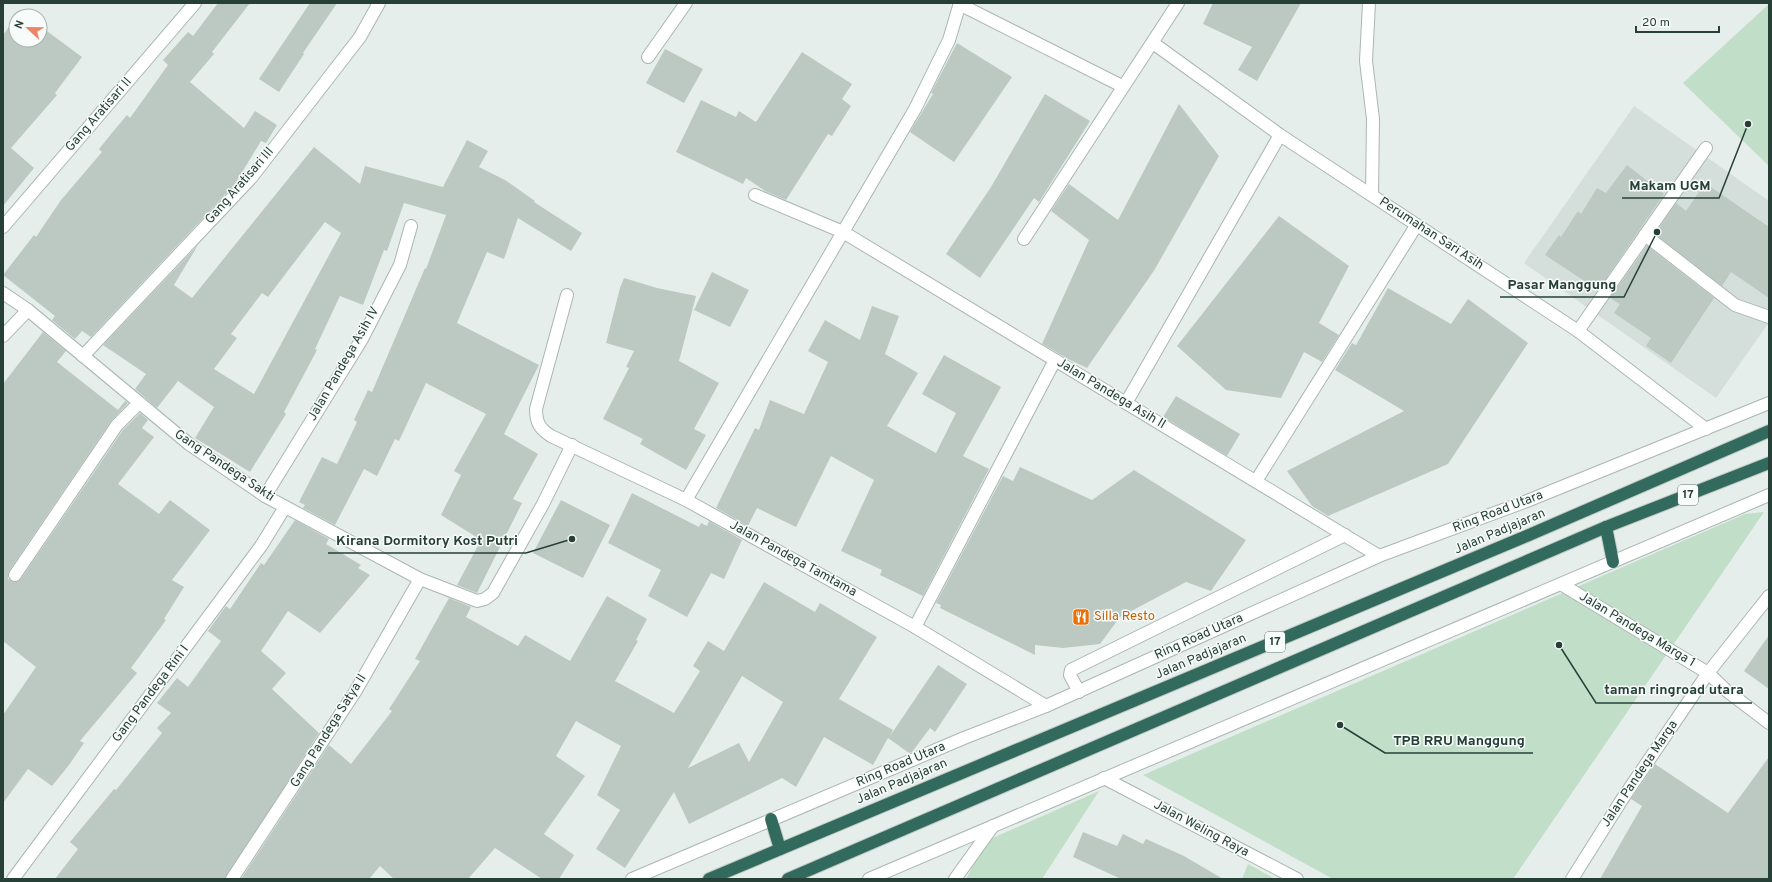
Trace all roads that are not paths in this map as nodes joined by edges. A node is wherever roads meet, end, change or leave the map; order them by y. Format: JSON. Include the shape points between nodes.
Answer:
{"nodes":[{"id":1,"x":195,"y":3,"type":"edge"},
{"id":2,"x":380,"y":3,"type":"edge"},
{"id":3,"x":686,"y":3,"type":"edge"},
{"id":4,"x":960,"y":3,"type":"edge"},
{"id":5,"x":1178,"y":3,"type":"edge"},
{"id":6,"x":1369,"y":3,"type":"edge"},
{"id":7,"x":1153,"y":43,"type":"junction"},
{"id":8,"x":648,"y":57,"type":"dead end"},
{"id":9,"x":1122,"y":86,"type":"junction"},
{"id":10,"x":1280,"y":135,"type":"junction"},
{"id":11,"x":1706,"y":148,"type":"dead end"},
{"id":12,"x":755,"y":195,"type":"dead end"},
{"id":13,"x":1372,"y":195,"type":"junction"},
{"id":14,"x":411,"y":226,"type":"dead end"},
{"id":15,"x":1416,"y":226,"type":"junction"},
{"id":16,"x":3,"y":227,"type":"edge"},
{"id":17,"x":843,"y":232,"type":"junction"},
{"id":18,"x":1645,"y":235,"type":"junction"},
{"id":19,"x":1024,"y":239,"type":"dead end"},
{"id":20,"x":3,"y":293,"type":"edge"},
{"id":21,"x":567,"y":294,"type":"dead end"},
{"id":22,"x":28,"y":310,"type":"junction"},
{"id":23,"x":1769,"y":317,"type":"edge"},
{"id":24,"x":1578,"y":331,"type":"junction"},
{"id":25,"x":3,"y":336,"type":"edge"},
{"id":26,"x":84,"y":356,"type":"junction"},
{"id":27,"x":1055,"y":360,"type":"junction"},
{"id":28,"x":139,"y":403,"type":"junction"},
{"id":29,"x":1126,"y":403,"type":"junction"},
{"id":30,"x":1769,"y":403,"type":"edge"},
{"id":31,"x":1706,"y":429,"type":"junction"},
{"id":32,"x":1769,"y":431,"type":"edge"},
{"id":33,"x":572,"y":445,"type":"junction"},
{"id":34,"x":1769,"y":463,"type":"edge"},
{"id":35,"x":1256,"y":481,"type":"junction"},
{"id":36,"x":1769,"y":495,"type":"edge"},
{"id":37,"x":265,"y":496,"type":"junction"},
{"id":38,"x":686,"y":500,"type":"junction"},
{"id":39,"x":285,"y":507,"type":"junction"},
{"id":40,"x":1606,"y":527,"type":"junction"},
{"id":41,"x":1345,"y":535,"type":"junction"},
{"id":42,"x":1379,"y":556,"type":"junction"},
{"id":43,"x":1613,"y":562,"type":"junction"},
{"id":44,"x":15,"y":575,"type":"dead end"},
{"id":45,"x":420,"y":579,"type":"junction"},
{"id":46,"x":1561,"y":584,"type":"junction"},
{"id":47,"x":1769,"y":596,"type":"edge"},
{"id":48,"x":915,"y":627,"type":"junction"},
{"id":49,"x":1708,"y":673,"type":"junction"},
{"id":50,"x":1079,"y":692,"type":"junction"},
{"id":51,"x":1046,"y":706,"type":"junction"},
{"id":52,"x":1769,"y":723,"type":"edge"},
{"id":53,"x":1104,"y":778,"type":"junction"},
{"id":54,"x":771,"y":819,"type":"junction"},
{"id":55,"x":993,"y":826,"type":"junction"},
{"id":56,"x":780,"y":849,"type":"junction"},
{"id":57,"x":13,"y":879,"type":"edge"},
{"id":58,"x":232,"y":879,"type":"edge"},
{"id":59,"x":632,"y":879,"type":"edge"},
{"id":60,"x":709,"y":879,"type":"edge"},
{"id":61,"x":788,"y":879,"type":"edge"},
{"id":62,"x":869,"y":879,"type":"edge"},
{"id":63,"x":955,"y":879,"type":"edge"},
{"id":64,"x":1297,"y":879,"type":"edge"},
{"id":65,"x":1572,"y":879,"type":"edge"}],
"edges":[{"from":1,"to":16,"type":"street","name":"Gang Aratisari II"},
{"from":2,"to":26,"type":"street","name":"Gang Aratisari III","via":[[360,38],[251,178]]},
{"from":3,"to":8,"type":"street"},
{"from":4,"to":9,"type":"street"},
{"from":4,"to":17,"type":"street","via":[[948,40],[915,109]]},
{"from":5,"to":7,"type":"street"},
{"from":6,"to":13,"type":"street","via":[[1366,61],[1373,119]]},
{"from":7,"to":9,"type":"street"},
{"from":7,"to":10,"type":"street","name":"Perumahan Sari Asih"},
{"from":9,"to":19,"type":"street"},
{"from":10,"to":13,"type":"street","name":"Perumahan Sari Asih"},
{"from":10,"to":29,"type":"street"},
{"from":11,"to":18,"type":"street"},
{"from":12,"to":17,"type":"street","name":"Jalan Pandega Asih II"},
{"from":13,"to":15,"type":"street","name":"Perumahan Sari Asih"},
{"from":14,"to":37,"type":"street","name":"Jalan Pandega Asih IV","via":[[400,265],[362,339]]},
{"from":15,"to":24,"type":"street","name":"Perumahan Sari Asih"},
{"from":15,"to":35,"type":"street"},
{"from":17,"to":27,"type":"street","name":"Jalan Pandega Asih II"},
{"from":17,"to":38,"type":"street"},
{"from":18,"to":23,"type":"street","via":[[1735,305]]},
{"from":18,"to":24,"type":"street"},
{"from":20,"to":22,"type":"street","name":"Gang Pandega Sakti"},
{"from":21,"to":33,"type":"street","name":"Jalan Pandega Tamtama","via":[[536,409],[536,420],[542,430]]},
{"from":22,"to":25,"type":"street"},
{"from":22,"to":26,"type":"street","name":"Gang Pandega Sakti"},
{"from":24,"to":31,"type":"street","name":"Perumahan Sari Asih"},
{"from":26,"to":28,"type":"street","name":"Gang Pandega Sakti"},
{"from":27,"to":29,"type":"street","name":"Jalan Pandega Asih II"},
{"from":27,"to":48,"type":"street"},
{"from":28,"to":37,"type":"street","name":"Gang Pandega Sakti","via":[[188,444]]},
{"from":28,"to":44,"type":"street","via":[[117,425]]},
{"from":29,"to":35,"type":"street","name":"Jalan Pandega Asih II"},
{"from":30,"to":31,"type":"street","name":"Ring Road Utara"},
{"from":31,"to":42,"type":"street","name":"Ring Road Utara","via":[[1527,501]]},
{"from":32,"to":56,"type":"highway","name":"Jalan Padjajaran","number":"17","via":[[1529,535]]},
{"from":33,"to":38,"type":"street","name":"Jalan Pandega Tamtama"},
{"from":33,"to":45,"type":"street","name":"Gang Pandega Sakti","via":[[493,593],[485,599],[476,601]]},
{"from":34,"to":40,"type":"highway","number":"17"},
{"from":35,"to":41,"type":"street","name":"Jalan Pandega Asih II"},
{"from":36,"to":43,"type":"street"},
{"from":37,"to":39,"type":"street","name":"Gang Pandega Sakti"},
{"from":38,"to":48,"type":"street","name":"Jalan Pandega Tamtama"},
{"from":39,"to":45,"type":"street","name":"Gang Pandega Sakti"},
{"from":39,"to":57,"type":"street","name":"Gang Pandega Rini I","via":[[262,546]]},
{"from":40,"to":43,"type":"highway"},
{"from":40,"to":61,"type":"highway","number":"17"},
{"from":41,"to":42,"type":"street","name":"Jalan Pandega Asih II"},
{"from":41,"to":50,"type":"street","via":[[1071,670],[1070,675]]},
{"from":42,"to":50,"type":"street","name":"Ring Road Utara"},
{"from":43,"to":46,"type":"street"},
{"from":45,"to":58,"type":"street","name":"Gang Pandega Satya II","via":[[355,692]]},
{"from":46,"to":49,"type":"street","name":"Jalan Pandega Marga 1"},
{"from":46,"to":53,"type":"street"},
{"from":47,"to":49,"type":"street","name":"Jalan Pandega Marga"},
{"from":48,"to":51,"type":"street","name":"Jalan Pandega Tamtama"},
{"from":49,"to":52,"type":"street","name":"Jalan Pandega Marga 1"},
{"from":49,"to":65,"type":"street","name":"Jalan Pandega Marga","via":[[1621,801]]},
{"from":50,"to":51,"type":"street","name":"Ring Road Utara"},
{"from":51,"to":54,"type":"street","name":"Ring Road Utara"},
{"from":53,"to":55,"type":"street"},
{"from":53,"to":64,"type":"street","name":"Jalan Weling Raya"},
{"from":54,"to":56,"type":"highway"},
{"from":54,"to":59,"type":"street","name":"Ring Road Utara"},
{"from":55,"to":62,"type":"street"},
{"from":55,"to":63,"type":"street"},
{"from":56,"to":60,"type":"highway","name":"Jalan Padjajaran","number":"17"}]}
